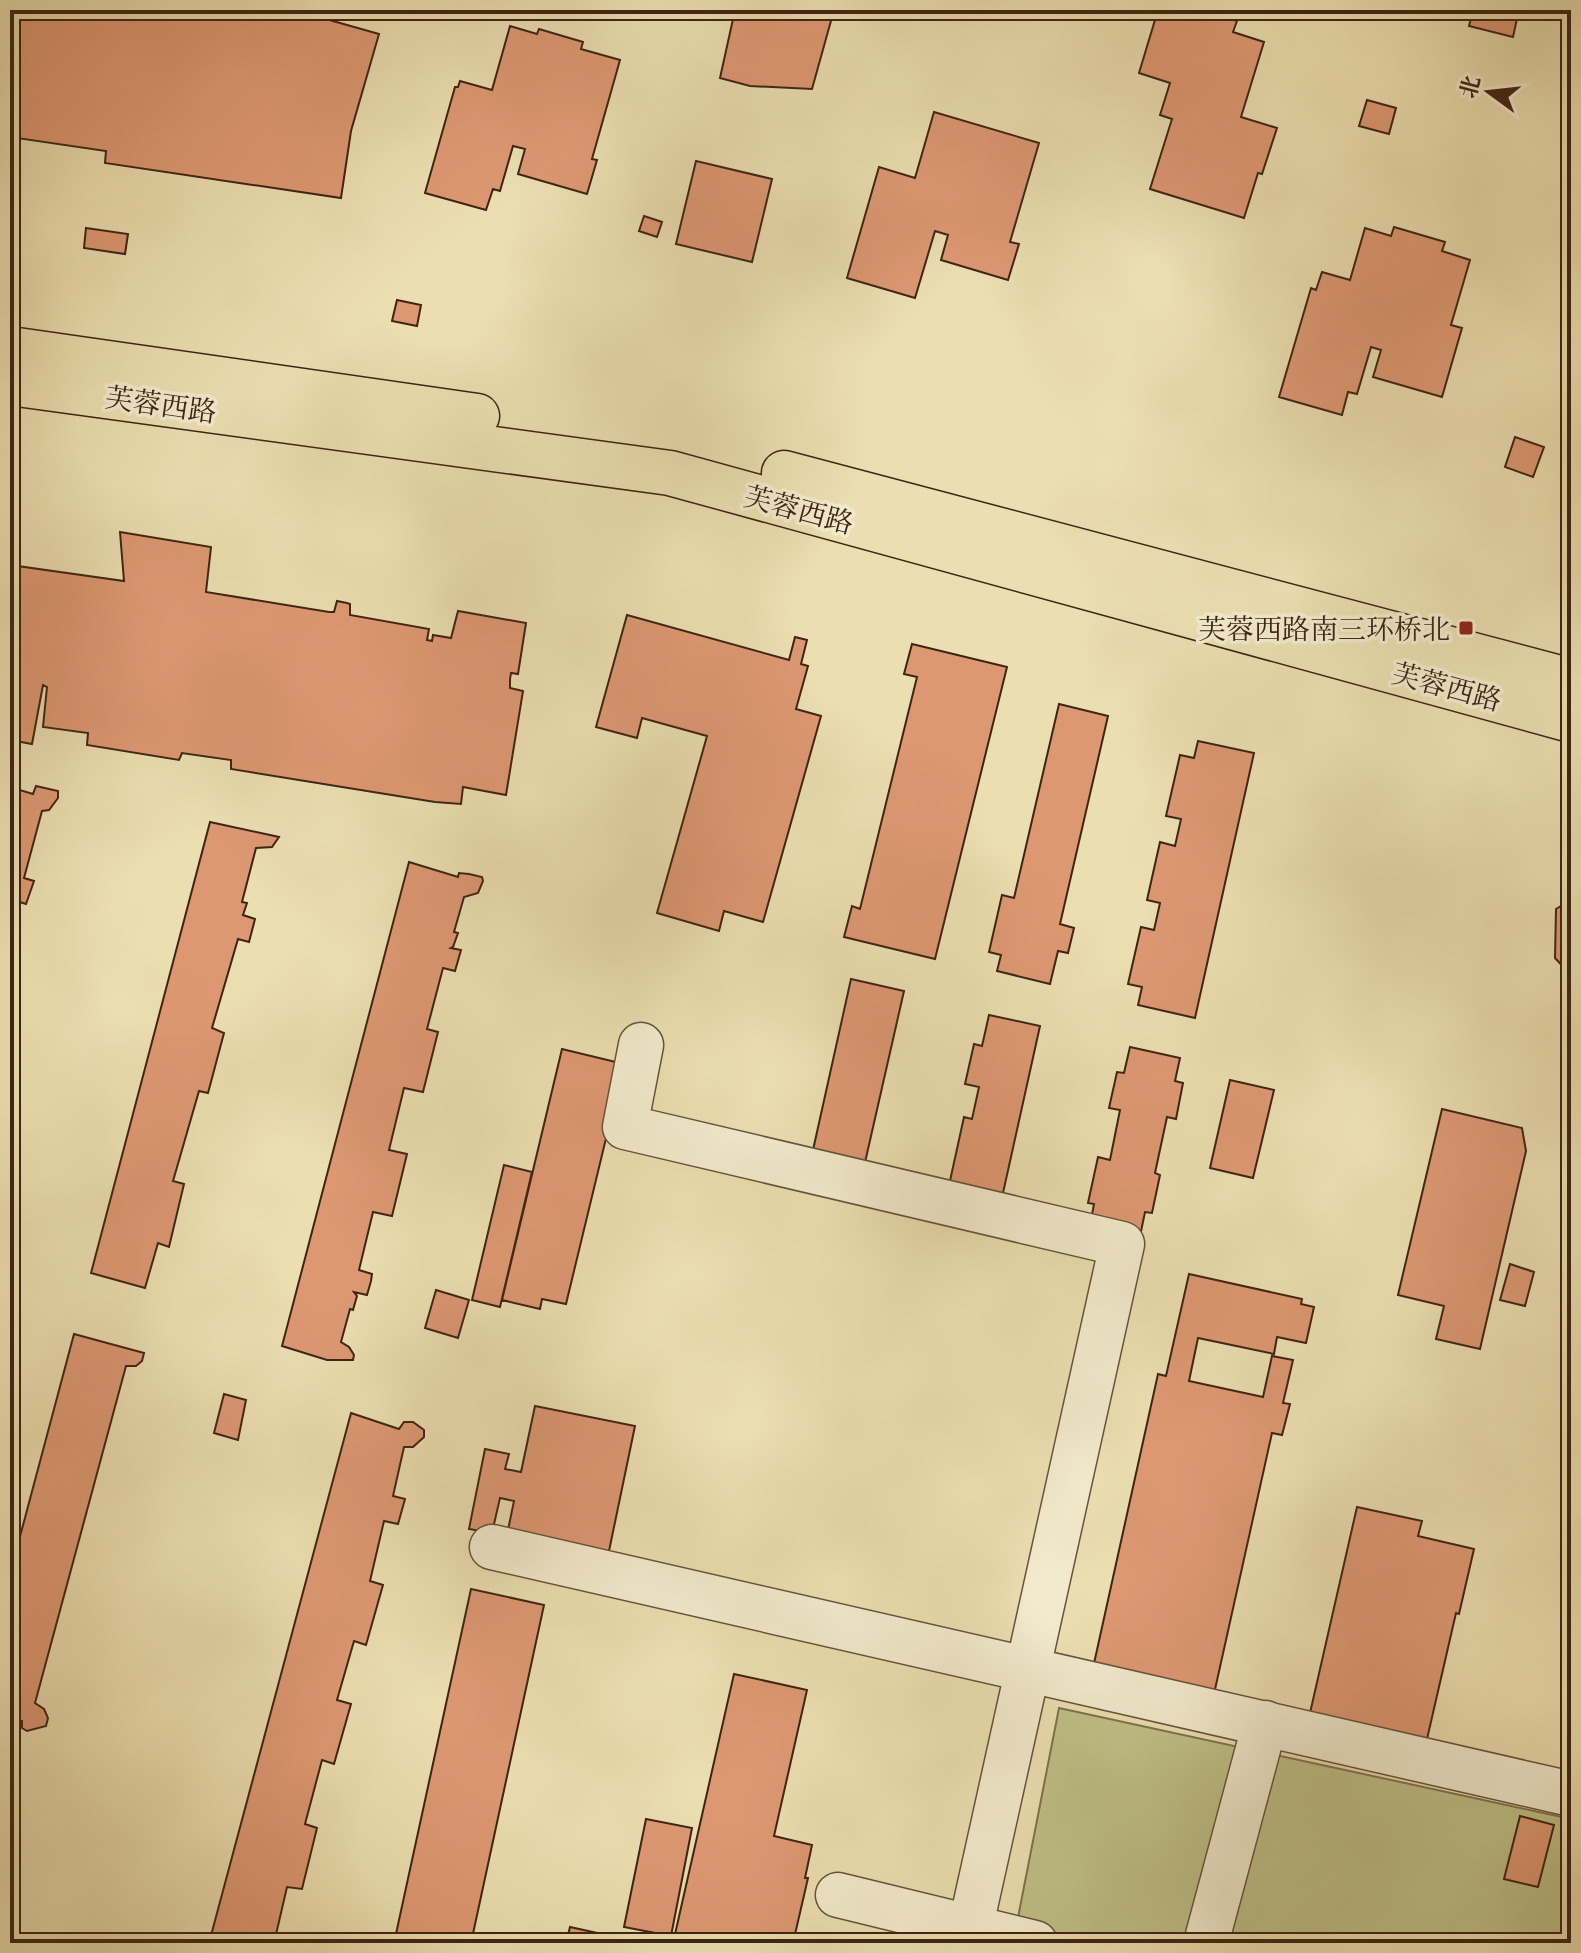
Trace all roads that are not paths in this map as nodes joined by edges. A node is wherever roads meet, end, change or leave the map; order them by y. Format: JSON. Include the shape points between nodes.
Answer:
{"nodes":[{"id":1,"x":10,"y":349,"type":"edge"},
{"id":2,"x":10,"y":383,"type":"edge"},
{"id":3,"x":1571,"y":681,"type":"edge"},
{"id":4,"x":1571,"y":720,"type":"edge"},
{"id":5,"x":641,"y":1045,"type":"dead end"},
{"id":6,"x":492,"y":1547,"type":"dead end"},
{"id":7,"x":1028,"y":1669,"type":"junction"},
{"id":8,"x":1265,"y":1723,"type":"junction"},
{"id":9,"x":1571,"y":1794,"type":"edge"},
{"id":10,"x":838,"y":1895,"type":"dead end"},
{"id":11,"x":969,"y":1935,"type":"edge"},
{"id":12,"x":1035,"y":1943,"type":"edge"},
{"id":13,"x":1206,"y":1943,"type":"edge"}],
"edges":[{"from":1,"to":3,"type":"main road","name":"芙蓉西路","via":[[681,446]]},
{"from":2,"to":4,"type":"main road","name":"芙蓉西路","via":[[670,473]]},
{"from":5,"to":7,"type":"lane","via":[[625,1127],[1122,1244]]},
{"from":6,"to":7,"type":"lane"},
{"from":7,"to":8,"type":"lane"},
{"from":7,"to":11,"type":"lane"},
{"from":8,"to":9,"type":"lane"},
{"from":8,"to":13,"type":"lane"},
{"from":10,"to":11,"type":"lane"},
{"from":11,"to":12,"type":"lane"}]}
